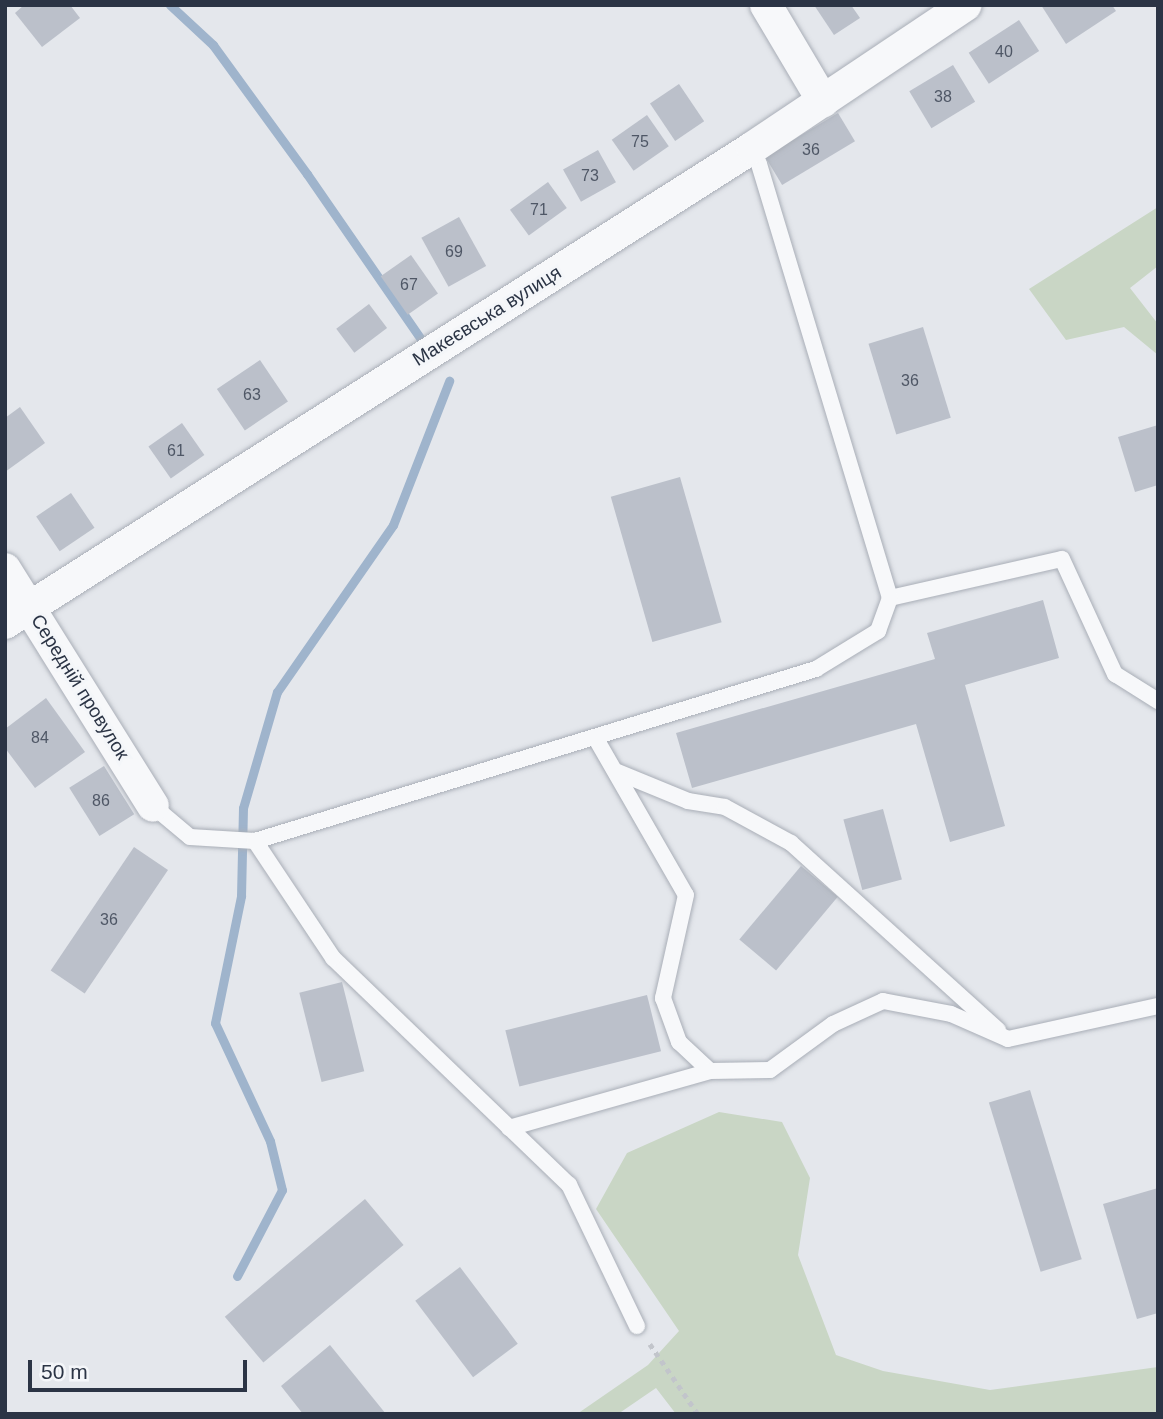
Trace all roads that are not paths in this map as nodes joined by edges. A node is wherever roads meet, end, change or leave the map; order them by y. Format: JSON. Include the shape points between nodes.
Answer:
{"nodes":[{"id":1,"x":766,"y":5,"type":"edge"},
{"id":2,"x":966,"y":5,"type":"edge"},
{"id":3,"x":823,"y":101,"type":"junction"},
{"id":4,"x":752,"y":148,"type":"junction"},
{"id":5,"x":5,"y":569,"type":"edge"},
{"id":6,"x":890,"y":598,"type":"junction"},
{"id":7,"x":17,"y":614,"type":"edge"},
{"id":8,"x":1158,"y":701,"type":"edge"},
{"id":9,"x":595,"y":737,"type":"junction"},
{"id":10,"x":615,"y":771,"type":"junction"},
{"id":11,"x":153,"y":806,"type":"joint"},
{"id":12,"x":255,"y":841,"type":"junction"},
{"id":13,"x":1158,"y":1006,"type":"edge"},
{"id":14,"x":1008,"y":1039,"type":"junction"},
{"id":15,"x":710,"y":1071,"type":"junction"},
{"id":16,"x":509,"y":1128,"type":"junction"},
{"id":17,"x":637,"y":1326,"type":"road end"}],
"edges":[{"from":1,"to":3,"type":"street"},
{"from":2,"to":3,"type":"street","name":"Макеєвська вулиця"},
{"from":3,"to":4,"type":"street","name":"Макеєвська вулиця"},
{"from":4,"to":6,"type":"lane"},
{"from":4,"to":7,"type":"street","name":"Макеєвська вулиця"},
{"from":5,"to":7,"type":"street","name":"Середній провулок"},
{"from":6,"to":8,"type":"lane","via":[[1062,559],[1115,674]]},
{"from":6,"to":9,"type":"lane","via":[[878,631],[816,669]]},
{"from":7,"to":11,"type":"street","name":"Середній провулок"},
{"from":9,"to":10,"type":"lane"},
{"from":9,"to":12,"type":"lane"},
{"from":10,"to":14,"type":"lane","via":[[688,801],[725,807],[791,843]]},
{"from":10,"to":15,"type":"lane","via":[[686,895],[663,998],[679,1042]]},
{"from":11,"to":12,"type":"lane","via":[[190,838]]},
{"from":12,"to":16,"type":"lane","via":[[333,958]]},
{"from":13,"to":14,"type":"lane"},
{"from":14,"to":15,"type":"lane","via":[[951,1014],[883,1001],[833,1024],[770,1070]]},
{"from":15,"to":16,"type":"lane"},
{"from":16,"to":17,"type":"lane","via":[[569,1185]]}]}
